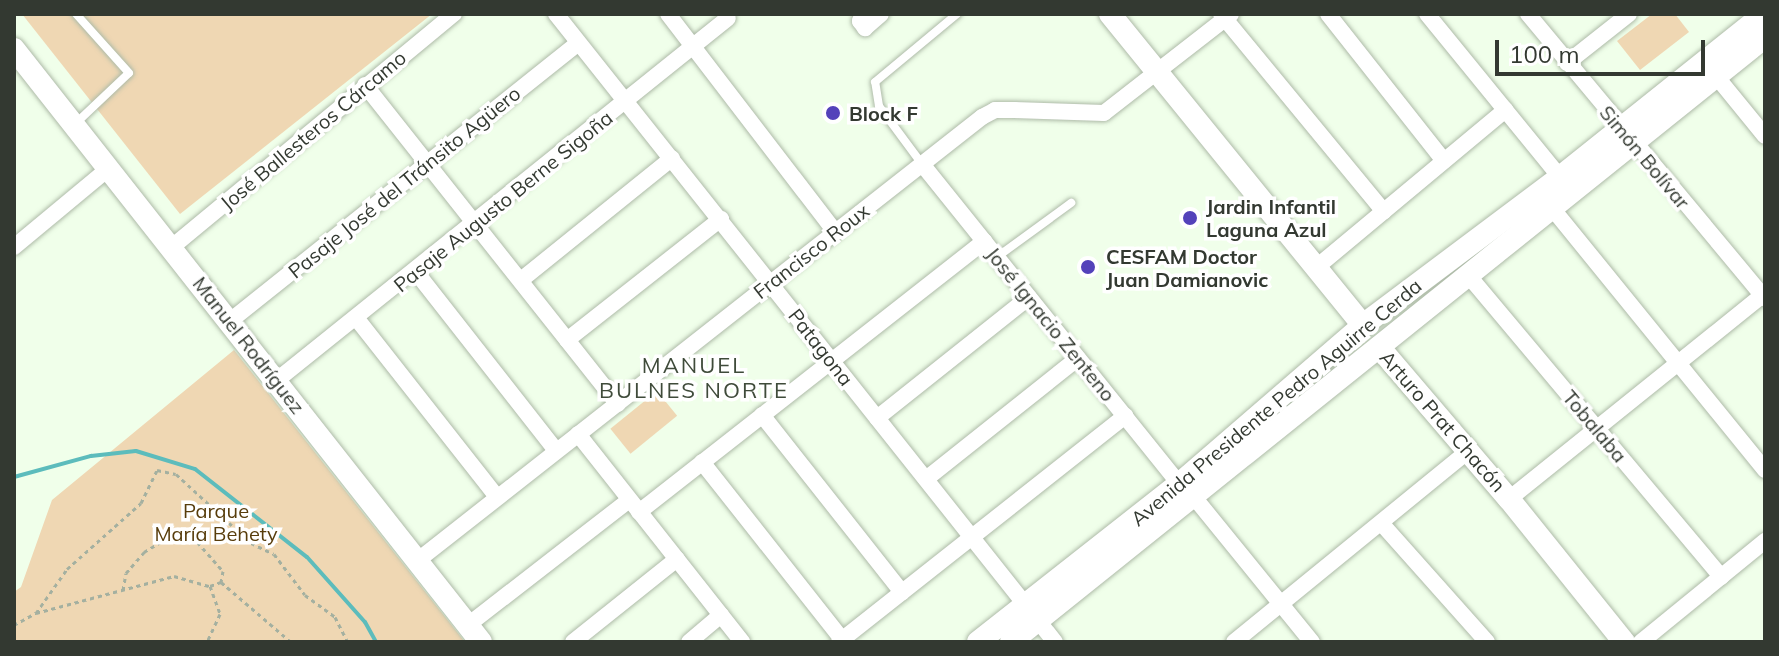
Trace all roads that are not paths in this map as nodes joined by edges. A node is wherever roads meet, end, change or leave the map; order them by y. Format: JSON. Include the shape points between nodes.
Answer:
{"nodes":[{"id":1,"x":76,"y":14,"type":"edge"},
{"id":2,"x":454,"y":14,"type":"edge"},
{"id":3,"x":556,"y":14,"type":"edge"},
{"id":4,"x":668,"y":14,"type":"edge"},
{"id":5,"x":863,"y":14,"type":"edge"},
{"id":6,"x":881,"y":14,"type":"edge"},
{"id":7,"x":957,"y":14,"type":"edge"},
{"id":8,"x":1110,"y":14,"type":"edge"},
{"id":9,"x":1328,"y":14,"type":"edge"},
{"id":10,"x":1427,"y":14,"type":"edge"},
{"id":11,"x":1528,"y":14,"type":"edge"},
{"id":12,"x":1629,"y":14,"type":"edge"},
{"id":13,"x":1764,"y":14,"type":"edge"},
{"id":14,"x":1226,"y":16,"type":"edge"},
{"id":15,"x":728,"y":18,"type":"dead end"},
{"id":16,"x":1765,"y":37,"type":"edge"},
{"id":17,"x":578,"y":43,"type":"junction"},
{"id":18,"x":694,"y":46,"type":"junction"},
{"id":19,"x":14,"y":49,"type":"edge"},
{"id":20,"x":1567,"y":63,"type":"junction"},
{"id":21,"x":1158,"y":72,"type":"junction"},
{"id":22,"x":1716,"y":76,"type":"junction"},
{"id":23,"x":365,"y":85,"type":"junction"},
{"id":24,"x":625,"y":102,"type":"junction"},
{"id":25,"x":1505,"y":110,"type":"junction"},
{"id":26,"x":74,"y":124,"type":"junction"},
{"id":27,"x":1627,"y":136,"type":"junction"},
{"id":28,"x":1765,"y":136,"type":"edge"},
{"id":29,"x":672,"y":158,"type":"junction"},
{"id":30,"x":1444,"y":161,"type":"junction"},
{"id":31,"x":429,"y":162,"type":"junction"},
{"id":32,"x":922,"y":164,"type":"junction"},
{"id":33,"x":109,"y":168,"type":"junction"},
{"id":34,"x":1560,"y":177,"type":"junction"},
{"id":35,"x":1071,"y":203,"type":"dead end"},
{"id":36,"x":1552,"y":208,"type":"junction"},
{"id":37,"x":1384,"y":212,"type":"junction"},
{"id":38,"x":721,"y":219,"type":"junction"},
{"id":39,"x":476,"y":223,"type":"junction"},
{"id":40,"x":835,"y":232,"type":"junction"},
{"id":41,"x":984,"y":241,"type":"junction"},
{"id":42,"x":14,"y":247,"type":"edge"},
{"id":43,"x":172,"y":247,"type":"junction"},
{"id":44,"x":997,"y":257,"type":"junction"},
{"id":45,"x":1318,"y":266,"type":"junction"},
{"id":46,"x":416,"y":272,"type":"junction"},
{"id":47,"x":1468,"y":275,"type":"junction"},
{"id":48,"x":521,"y":280,"type":"junction"},
{"id":49,"x":771,"y":284,"type":"junction"},
{"id":50,"x":1764,"y":296,"type":"edge"},
{"id":51,"x":1029,"y":297,"type":"junction"},
{"id":52,"x":357,"y":319,"type":"junction"},
{"id":53,"x":230,"y":321,"type":"junction"},
{"id":54,"x":1363,"y":325,"type":"junction"},
{"id":55,"x":567,"y":340,"type":"junction"},
{"id":56,"x":1379,"y":347,"type":"junction"},
{"id":57,"x":1078,"y":358,"type":"junction"},
{"id":58,"x":831,"y":361,"type":"junction"},
{"id":59,"x":1678,"y":363,"type":"junction"},
{"id":60,"x":277,"y":380,"type":"junction"},
{"id":61,"x":618,"y":404,"type":"junction"},
{"id":62,"x":762,"y":415,"type":"junction"},
{"id":63,"x":1125,"y":416,"type":"junction"},
{"id":64,"x":877,"y":418,"type":"junction"},
{"id":65,"x":1597,"y":429,"type":"junction"},
{"id":66,"x":578,"y":434,"type":"junction"},
{"id":67,"x":555,"y":449,"type":"junction"},
{"id":68,"x":1468,"y":451,"type":"junction"},
{"id":69,"x":702,"y":462,"type":"junction"},
{"id":70,"x":1765,"y":470,"type":"edge"},
{"id":71,"x":926,"y":479,"type":"junction"},
{"id":72,"x":1186,"y":490,"type":"junction"},
{"id":73,"x":497,"y":497,"type":"junction"},
{"id":74,"x":1509,"y":499,"type":"junction"},
{"id":75,"x":634,"y":506,"type":"junction"},
{"id":76,"x":1382,"y":524,"type":"junction"},
{"id":77,"x":971,"y":537,"type":"junction"},
{"id":78,"x":1765,"y":541,"type":"edge"},
{"id":79,"x":677,"y":559,"type":"junction"},
{"id":80,"x":417,"y":561,"type":"junction"},
{"id":81,"x":1721,"y":577,"type":"junction"},
{"id":82,"x":902,"y":592,"type":"junction"},
{"id":83,"x":1282,"y":605,"type":"junction"},
{"id":84,"x":1031,"y":613,"type":"junction"},
{"id":85,"x":721,"y":615,"type":"junction"},
{"id":86,"x":475,"y":634,"type":"edge"},
{"id":87,"x":840,"y":641,"type":"edge"},
{"id":88,"x":573,"y":642,"type":"edge"},
{"id":89,"x":689,"y":642,"type":"edge"},
{"id":90,"x":742,"y":642,"type":"edge"},
{"id":91,"x":978,"y":642,"type":"edge"},
{"id":92,"x":1011,"y":642,"type":"edge"},
{"id":93,"x":1055,"y":642,"type":"edge"},
{"id":94,"x":1234,"y":642,"type":"edge"},
{"id":95,"x":1312,"y":642,"type":"edge"},
{"id":96,"x":1487,"y":642,"type":"edge"},
{"id":97,"x":1624,"y":642,"type":"edge"},
{"id":98,"x":1641,"y":642,"type":"edge"}],
"edges":[{"from":1,"to":26,"type":"lane","via":[[129,73]]},
{"from":2,"to":23,"type":"street","name":"José Ballesteros Cárcamo"},
{"from":3,"to":17,"type":"street","name":"Patagona"},
{"from":4,"to":18,"type":"street"},
{"from":5,"to":6,"type":"street","via":[[865,28]]},
{"from":7,"to":32,"type":"lane","via":[[875,82],[879,106]]},
{"from":8,"to":21,"type":"main road","name":"Arturo Prat Chacón"},
{"from":9,"to":30,"type":"street"},
{"from":10,"to":25,"type":"street"},
{"from":11,"to":20,"type":"street","name":"Simón Bolívar"},
{"from":12,"to":20,"type":"street"},
{"from":13,"to":27,"type":"main road","name":"Avenida Presidente Pedro Aguirre Cerda"},
{"from":14,"to":21,"type":"street","name":"Francisco Roux"},
{"from":14,"to":37,"type":"street"},
{"from":15,"to":18,"type":"street","name":"Pasaje Augusto Berne Sigoña"},
{"from":16,"to":22,"type":"main road","name":"Avenida Presidente Pedro Aguirre Cerda"},
{"from":17,"to":24,"type":"street","name":"Patagona"},
{"from":17,"to":31,"type":"street","name":"Pasaje José del Tránsito Agüero"},
{"from":18,"to":24,"type":"street","name":"Pasaje Augusto Berne Sigoña"},
{"from":18,"to":40,"type":"street"},
{"from":19,"to":26,"type":"main road","name":"Manuel Rodríguez"},
{"from":20,"to":27,"type":"street","name":"Simón Bolívar"},
{"from":21,"to":32,"type":"street","name":"Francisco Roux","via":[[1104,113],[995,110]]},
{"from":21,"to":45,"type":"main road","name":"Arturo Prat Chacón"},
{"from":22,"to":27,"type":"main road","name":"Avenida Presidente Pedro Aguirre Cerda"},
{"from":22,"to":28,"type":"street"},
{"from":23,"to":31,"type":"street"},
{"from":23,"to":43,"type":"street","name":"José Ballesteros Cárcamo"},
{"from":24,"to":29,"type":"street","name":"Patagona"},
{"from":24,"to":39,"type":"street","name":"Pasaje Augusto Berne Sigoña"},
{"from":25,"to":30,"type":"street"},
{"from":25,"to":34,"type":"street"},
{"from":26,"to":33,"type":"main road","name":"Manuel Rodríguez"},
{"from":27,"to":34,"type":"main road","name":"Avenida Presidente Pedro Aguirre Cerda"},
{"from":27,"to":36,"type":"main road","name":"Avenida Presidente Pedro Aguirre Cerda"},
{"from":27,"to":50,"type":"street","name":"Simón Bolívar"},
{"from":29,"to":38,"type":"street","name":"Patagona"},
{"from":29,"to":48,"type":"street"},
{"from":30,"to":37,"type":"street"},
{"from":31,"to":39,"type":"street"},
{"from":31,"to":53,"type":"street","name":"Pasaje José del Tránsito Agüero"},
{"from":32,"to":40,"type":"street","name":"Francisco Roux"},
{"from":32,"to":41,"type":"street","name":"José Ignacio Zenteno"},
{"from":33,"to":42,"type":"street"},
{"from":33,"to":43,"type":"main road","name":"Manuel Rodríguez"},
{"from":34,"to":54,"type":"main road","name":"Avenida Presidente Pedro Aguirre Cerda"},
{"from":35,"to":44,"type":"lane"},
{"from":36,"to":47,"type":"main road","name":"Avenida Presidente Pedro Aguirre Cerda"},
{"from":36,"to":59,"type":"street"},
{"from":37,"to":45,"type":"street"},
{"from":38,"to":49,"type":"street","name":"Patagona"},
{"from":38,"to":55,"type":"street"},
{"from":39,"to":46,"type":"street","name":"Pasaje Augusto Berne Sigoña"},
{"from":39,"to":48,"type":"street"},
{"from":40,"to":49,"type":"street","name":"Francisco Roux"},
{"from":41,"to":44,"type":"street","name":"José Ignacio Zenteno"},
{"from":41,"to":58,"type":"street"},
{"from":43,"to":53,"type":"main road","name":"Manuel Rodríguez"},
{"from":44,"to":51,"type":"street","name":"José Ignacio Zenteno"},
{"from":45,"to":54,"type":"main road","name":"Arturo Prat Chacón"},
{"from":46,"to":52,"type":"street","name":"Pasaje Augusto Berne Sigoña"},
{"from":46,"to":67,"type":"street"},
{"from":47,"to":56,"type":"main road","name":"Avenida Presidente Pedro Aguirre Cerda"},
{"from":47,"to":65,"type":"street","name":"Tobalaba"},
{"from":48,"to":55,"type":"street"},
{"from":49,"to":58,"type":"street","name":"Patagona"},
{"from":49,"to":61,"type":"street","name":"Francisco Roux"},
{"from":50,"to":59,"type":"street"},
{"from":51,"to":57,"type":"street","name":"José Ignacio Zenteno"},
{"from":51,"to":64,"type":"street"},
{"from":52,"to":60,"type":"street","name":"Pasaje Augusto Berne Sigoña"},
{"from":52,"to":73,"type":"street"},
{"from":53,"to":60,"type":"main road","name":"Manuel Rodríguez"},
{"from":54,"to":56,"type":"street","name":"Arturo Prat Chacón"},
{"from":54,"to":72,"type":"main road","name":"Avenida Presidente Pedro Aguirre Cerda"},
{"from":55,"to":61,"type":"street"},
{"from":56,"to":68,"type":"main road","name":"Arturo Prat Chacón"},
{"from":56,"to":72,"type":"main road","name":"Avenida Presidente Pedro Aguirre Cerda"},
{"from":57,"to":63,"type":"street","name":"José Ignacio Zenteno"},
{"from":57,"to":71,"type":"street"},
{"from":58,"to":62,"type":"street"},
{"from":58,"to":64,"type":"street","name":"Patagona"},
{"from":59,"to":65,"type":"street"},
{"from":59,"to":70,"type":"street"},
{"from":60,"to":80,"type":"main road","name":"Manuel Rodríguez"},
{"from":61,"to":66,"type":"street","name":"Francisco Roux"},
{"from":62,"to":69,"type":"street"},
{"from":62,"to":82,"type":"street"},
{"from":63,"to":72,"type":"street","name":"José Ignacio Zenteno"},
{"from":63,"to":77,"type":"street"},
{"from":64,"to":71,"type":"street","name":"Patagona"},
{"from":65,"to":74,"type":"street"},
{"from":65,"to":81,"type":"street","name":"Tobalaba"},
{"from":66,"to":67,"type":"street","name":"Francisco Roux"},
{"from":66,"to":75,"type":"street"},
{"from":67,"to":73,"type":"street","name":"Francisco Roux"},
{"from":68,"to":74,"type":"main road","name":"Arturo Prat Chacón"},
{"from":68,"to":76,"type":"street"},
{"from":69,"to":75,"type":"street"},
{"from":69,"to":87,"type":"street"},
{"from":71,"to":77,"type":"street","name":"Patagona"},
{"from":72,"to":83,"type":"street","name":"José Ignacio Zenteno"},
{"from":72,"to":84,"type":"main road","name":"Avenida Presidente Pedro Aguirre Cerda"},
{"from":73,"to":80,"type":"street","name":"Francisco Roux"},
{"from":74,"to":97,"type":"main road","name":"Arturo Prat Chacón"},
{"from":75,"to":79,"type":"street"},
{"from":75,"to":86,"type":"street"},
{"from":76,"to":83,"type":"street"},
{"from":76,"to":96,"type":"street"},
{"from":77,"to":82,"type":"street"},
{"from":77,"to":84,"type":"street","name":"Patagona"},
{"from":78,"to":81,"type":"street"},
{"from":79,"to":85,"type":"street"},
{"from":79,"to":88,"type":"street"},
{"from":80,"to":86,"type":"main road","name":"Manuel Rodríguez"},
{"from":81,"to":98,"type":"street"},
{"from":82,"to":87,"type":"street"},
{"from":83,"to":94,"type":"street"},
{"from":83,"to":95,"type":"street","name":"José Ignacio Zenteno"},
{"from":84,"to":91,"type":"main road","name":"Avenida Presidente Pedro Aguirre Cerda"},
{"from":84,"to":92,"type":"main road","name":"Avenida Presidente Pedro Aguirre Cerda"},
{"from":84,"to":93,"type":"street","name":"Patagona"},
{"from":85,"to":89,"type":"street"},
{"from":85,"to":90,"type":"street"}]}
